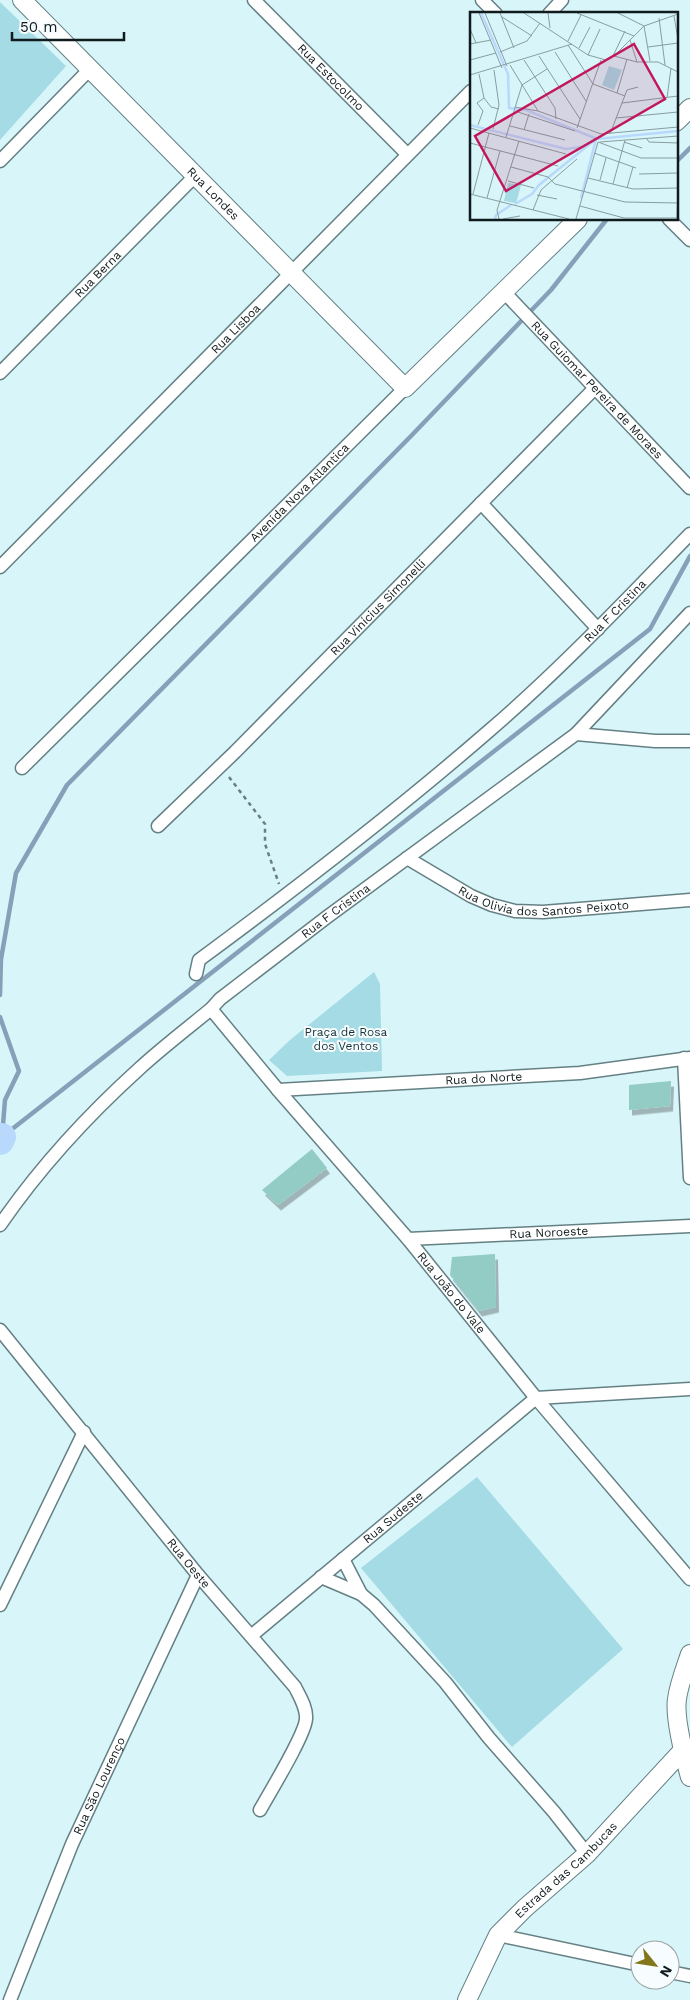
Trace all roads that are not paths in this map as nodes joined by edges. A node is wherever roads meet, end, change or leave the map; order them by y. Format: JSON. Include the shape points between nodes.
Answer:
{"nodes":[{"id":1,"x":22,"y":0,"type":"edge"},
{"id":2,"x":254,"y":0,"type":"edge"},
{"id":3,"x":482,"y":0,"type":"edge"},
{"id":4,"x":562,"y":0,"type":"edge"},
{"id":5,"x":494,"y":12,"type":"edge"},
{"id":6,"x":551,"y":12,"type":"edge"},
{"id":7,"x":89,"y":70,"type":"junction"},
{"id":8,"x":470,"y":92,"type":"edge"},
{"id":9,"x":690,"y":108,"type":"edge"},
{"id":10,"x":678,"y":120,"type":"edge"},
{"id":11,"x":407,"y":154,"type":"junction"},
{"id":12,"x":0,"y":161,"type":"edge"},
{"id":13,"x":196,"y":175,"type":"junction"},
{"id":14,"x":577,"y":220,"type":"edge"},
{"id":15,"x":671,"y":220,"type":"edge"},
{"id":16,"x":690,"y":240,"type":"edge"},
{"id":17,"x":291,"y":271,"type":"junction"},
{"id":18,"x":510,"y":299,"type":"junction"},
{"id":19,"x":0,"y":373,"type":"edge"},
{"id":20,"x":405,"y":388,"type":"junction"},
{"id":21,"x":595,"y":388,"type":"junction"},
{"id":22,"x":690,"y":488,"type":"edge"},
{"id":23,"x":481,"y":503,"type":"junction"},
{"id":24,"x":690,"y":534,"type":"edge"},
{"id":25,"x":0,"y":567,"type":"edge"},
{"id":26,"x":690,"y":613,"type":"edge"},
{"id":27,"x":598,"y":629,"type":"junction"},
{"id":28,"x":576,"y":734,"type":"junction"},
{"id":29,"x":690,"y":741,"type":"edge"},
{"id":30,"x":22,"y":768,"type":"dead end"},
{"id":31,"x":158,"y":826,"type":"dead end"},
{"id":32,"x":407,"y":858,"type":"junction"},
{"id":33,"x":690,"y":900,"type":"edge"},
{"id":34,"x":196,"y":974,"type":"dead end"},
{"id":35,"x":211,"y":1009,"type":"junction"},
{"id":36,"x":687,"y":1058,"type":"edge"},
{"id":37,"x":278,"y":1090,"type":"junction"},
{"id":38,"x":690,"y":1178,"type":"edge"},
{"id":39,"x":0,"y":1225,"type":"edge"},
{"id":40,"x":690,"y":1226,"type":"edge"},
{"id":41,"x":408,"y":1239,"type":"junction"},
{"id":42,"x":0,"y":1330,"type":"edge"},
{"id":43,"x":690,"y":1389,"type":"edge"},
{"id":44,"x":536,"y":1398,"type":"junction"},
{"id":45,"x":84,"y":1432,"type":"junction"},
{"id":46,"x":343,"y":1559,"type":"junction"},
{"id":47,"x":198,"y":1575,"type":"junction"},
{"id":48,"x":321,"y":1577,"type":"junction"},
{"id":49,"x":690,"y":1580,"type":"edge"},
{"id":50,"x":361,"y":1594,"type":"junction"},
{"id":51,"x":0,"y":1604,"type":"edge"},
{"id":52,"x":252,"y":1636,"type":"junction"},
{"id":53,"x":690,"y":1654,"type":"edge"},
{"id":54,"x":684,"y":1740,"type":"edge"},
{"id":55,"x":690,"y":1777,"type":"edge"},
{"id":56,"x":260,"y":1810,"type":"dead end"},
{"id":57,"x":587,"y":1854,"type":"junction"},
{"id":58,"x":498,"y":1934,"type":"junction"},
{"id":59,"x":630,"y":1964,"type":"edge"},
{"id":60,"x":10,"y":2000,"type":"edge"},
{"id":61,"x":467,"y":2000,"type":"edge"}],
"edges":[{"from":1,"to":7,"type":"street","name":"Rua Londes"},
{"from":2,"to":11,"type":"street","name":"Rua Estocolmo"},
{"from":3,"to":5,"type":"street"},
{"from":4,"to":6,"type":"street"},
{"from":7,"to":12,"type":"street"},
{"from":7,"to":13,"type":"street","name":"Rua Londes"},
{"from":8,"to":11,"type":"street","name":"Rua Lisboa"},
{"from":9,"to":10,"type":"street"},
{"from":11,"to":17,"type":"street","name":"Rua Lisboa"},
{"from":13,"to":17,"type":"street","name":"Rua Londes"},
{"from":13,"to":19,"type":"street","name":"Rua Berna"},
{"from":14,"to":18,"type":"street","name":"Avenida Nova Atlantica"},
{"from":15,"to":16,"type":"street"},
{"from":17,"to":20,"type":"street","name":"Rua Londes"},
{"from":17,"to":25,"type":"street","name":"Rua Lisboa"},
{"from":18,"to":20,"type":"street","name":"Avenida Nova Atlantica"},
{"from":18,"to":21,"type":"street","name":"Rua Guiomar Pereira de Moraes"},
{"from":20,"to":30,"type":"street","name":"Avenida Nova Atlantica"},
{"from":21,"to":22,"type":"street","name":"Rua Guiomar Pereira de Moraes"},
{"from":21,"to":23,"type":"street","name":"Rua Vinícius Simonelli"},
{"from":23,"to":27,"type":"street"},
{"from":23,"to":31,"type":"street","name":"Rua Vinícius Simonelli"},
{"from":24,"to":27,"type":"street","name":"Rua F Cristina"},
{"from":26,"to":28,"type":"street","name":"Rua F Cristina"},
{"from":27,"to":34,"type":"street","name":"Rua F Cristina","via":[[491,730],[284,897],[199,960]]},
{"from":28,"to":29,"type":"street"},
{"from":28,"to":32,"type":"street","name":"Rua F Cristina"},
{"from":32,"to":33,"type":"street","name":"Rua Olivia dos Santos Peixoto","via":[[471,896],[515,911],[543,912]]},
{"from":32,"to":35,"type":"street","name":"Rua F Cristina"},
{"from":35,"to":37,"type":"street","name":"Rua João do Vale"},
{"from":35,"to":39,"type":"street","name":"Rua F Cristina","via":[[140,1068],[56,1151]]},
{"from":36,"to":37,"type":"street","name":"Rua do Norte","via":[[580,1073]]},
{"from":36,"to":38,"type":"street"},
{"from":37,"to":41,"type":"street","name":"Rua João do Vale"},
{"from":40,"to":41,"type":"street","name":"Rua Noroeste"},
{"from":41,"to":44,"type":"street","name":"Rua João do Vale"},
{"from":42,"to":45,"type":"street","name":"Rua Oeste"},
{"from":43,"to":44,"type":"street"},
{"from":44,"to":46,"type":"street","name":"Rua Sudeste"},
{"from":44,"to":49,"type":"street","name":"Rua João do Vale"},
{"from":45,"to":47,"type":"street","name":"Rua Oeste"},
{"from":45,"to":51,"type":"street"},
{"from":46,"to":48,"type":"street","name":"Rua Sudeste"},
{"from":46,"to":50,"type":"street"},
{"from":47,"to":52,"type":"street","name":"Rua Oeste"},
{"from":47,"to":60,"type":"street","name":"Rua São Lourenço","via":[[72,1844]]},
{"from":48,"to":50,"type":"street"},
{"from":48,"to":52,"type":"street","name":"Rua Sudeste"},
{"from":50,"to":57,"type":"street","via":[[445,1682]]},
{"from":52,"to":56,"type":"street","name":"Rua Oeste","via":[[295,1686],[306,1720]]},
{"from":53,"to":54,"type":"street","via":[[676,1702]]},
{"from":54,"to":55,"type":"street"},
{"from":54,"to":57,"type":"street","name":"Estrada das Cambucas"},
{"from":57,"to":58,"type":"street","name":"Estrada das Cambucas"},
{"from":58,"to":59,"type":"street"},
{"from":58,"to":61,"type":"street","name":"Estrada das Cambucas"}]}
